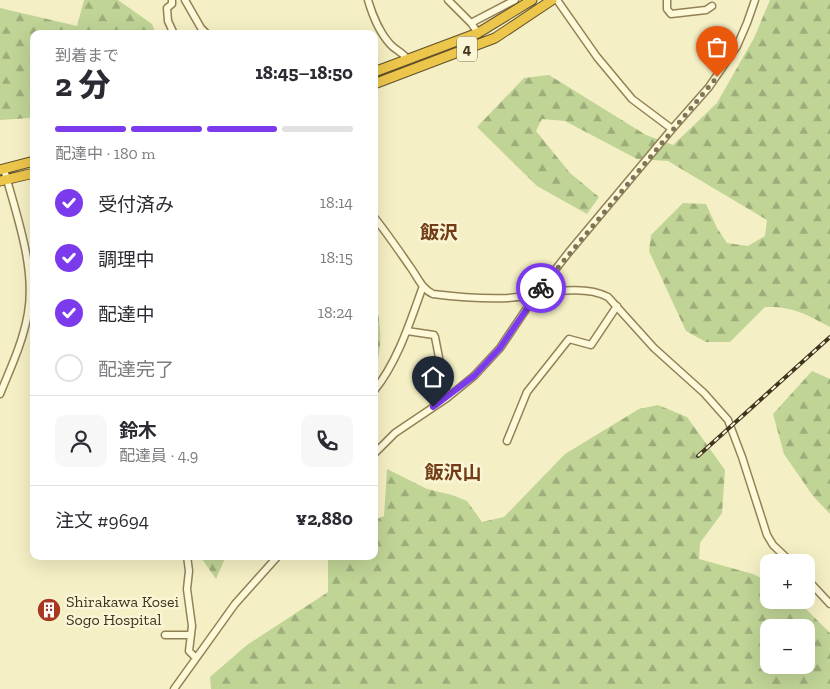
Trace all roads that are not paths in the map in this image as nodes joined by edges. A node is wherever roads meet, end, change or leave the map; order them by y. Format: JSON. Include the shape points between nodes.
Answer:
{"nodes":[{"id":1,"x":172,"y":0,"type":"edge"},
{"id":2,"x":185,"y":0,"type":"edge"},
{"id":3,"x":368,"y":0,"type":"edge"},
{"id":4,"x":448,"y":0,"type":"edge"},
{"id":5,"x":515,"y":0,"type":"edge"},
{"id":6,"x":532,"y":0,"type":"edge"},
{"id":7,"x":552,"y":0,"type":"edge"},
{"id":8,"x":557,"y":0,"type":"edge"},
{"id":9,"x":667,"y":0,"type":"edge"},
{"id":10,"x":755,"y":0,"type":"edge"},
{"id":11,"x":712,"y":6,"type":"dead end"},
{"id":12,"x":471,"y":23,"type":"junction"},
{"id":13,"x":172,"y":30,"type":"edge"},
{"id":14,"x":203,"y":30,"type":"edge"},
{"id":15,"x":478,"y":33,"type":"junction"},
{"id":16,"x":408,"y":60,"type":"junction"},
{"id":17,"x":378,"y":71,"type":"edge"},
{"id":18,"x":378,"y":82,"type":"edge"},
{"id":19,"x":672,"y":128,"type":"junction"},
{"id":20,"x":30,"y":162,"type":"edge"},
{"id":21,"x":2,"y":170,"type":"edge"},
{"id":22,"x":30,"y":174,"type":"edge"},
{"id":23,"x":3,"y":181,"type":"edge"},
{"id":24,"x":378,"y":222,"type":"edge"},
{"id":25,"x":422,"y":286,"type":"junction"},
{"id":26,"x":537,"y":293,"type":"junction"},
{"id":27,"x":617,"y":306,"type":"junction"},
{"id":28,"x":407,"y":331,"type":"junction"},
{"id":29,"x":378,"y":386,"type":"edge"},
{"id":30,"x":0,"y":394,"type":"edge"},
{"id":31,"x":447,"y":398,"type":"junction"},
{"id":32,"x":506,"y":441,"type":"dead end"},
{"id":33,"x":378,"y":450,"type":"edge"},
{"id":34,"x":783,"y":554,"type":"edge"},
{"id":35,"x":188,"y":560,"type":"edge"},
{"id":36,"x":274,"y":560,"type":"edge"},
{"id":37,"x":815,"y":588,"type":"edge"},
{"id":38,"x":830,"y":604,"type":"edge"},
{"id":39,"x":164,"y":635,"type":"dead end"},
{"id":40,"x":190,"y":635,"type":"junction"},
{"id":41,"x":196,"y":658,"type":"junction"},
{"id":42,"x":174,"y":689,"type":"edge"}],
"edges":[{"from":1,"to":13,"type":"street","via":[[167,8]]},
{"from":2,"to":14,"type":"street"},
{"from":3,"to":16,"type":"street","via":[[386,39]]},
{"from":4,"to":12,"type":"street"},
{"from":5,"to":12,"type":"street"},
{"from":6,"to":15,"type":"highway","number":"4"},
{"from":7,"to":18,"type":"highway","number":"4","via":[[495,38]]},
{"from":8,"to":19,"type":"street","via":[[597,57],[632,99]]},
{"from":9,"to":11,"type":"street","via":[[671,14],[706,10]]},
{"from":10,"to":19,"type":"street","via":[[747,23],[724,66]]},
{"from":12,"to":15,"type":"street"},
{"from":15,"to":16,"type":"highway","number":"4"},
{"from":16,"to":17,"type":"highway","number":"4"},
{"from":19,"to":26,"type":"street"},
{"from":20,"to":21,"type":"highway"},
{"from":21,"to":23,"type":"street"},
{"from":22,"to":23,"type":"highway"},
{"from":23,"to":30,"type":"street","via":[[28,264],[29,303],[25,329]]},
{"from":24,"to":25,"type":"street"},
{"from":25,"to":26,"type":"street","via":[[434,294],[446,296],[508,298]]},
{"from":25,"to":28,"type":"street"},
{"from":26,"to":27,"type":"street","via":[[583,290],[602,293]]},
{"from":26,"to":31,"type":"street","via":[[500,348],[474,376]]},
{"from":27,"to":32,"type":"street","via":[[591,345],[569,339],[527,392]]},
{"from":27,"to":34,"type":"street","via":[[654,348],[704,393],[728,420],[767,535]]},
{"from":28,"to":29,"type":"street"},
{"from":28,"to":31,"type":"street","via":[[435,337]]},
{"from":31,"to":33,"type":"street","via":[[395,433]]},
{"from":35,"to":40,"type":"street"},
{"from":36,"to":41,"type":"street","via":[[235,604]]},
{"from":37,"to":38,"type":"street"},
{"from":39,"to":40,"type":"street"},
{"from":40,"to":41,"type":"street","via":[[189,651]]},
{"from":41,"to":42,"type":"street"}]}
